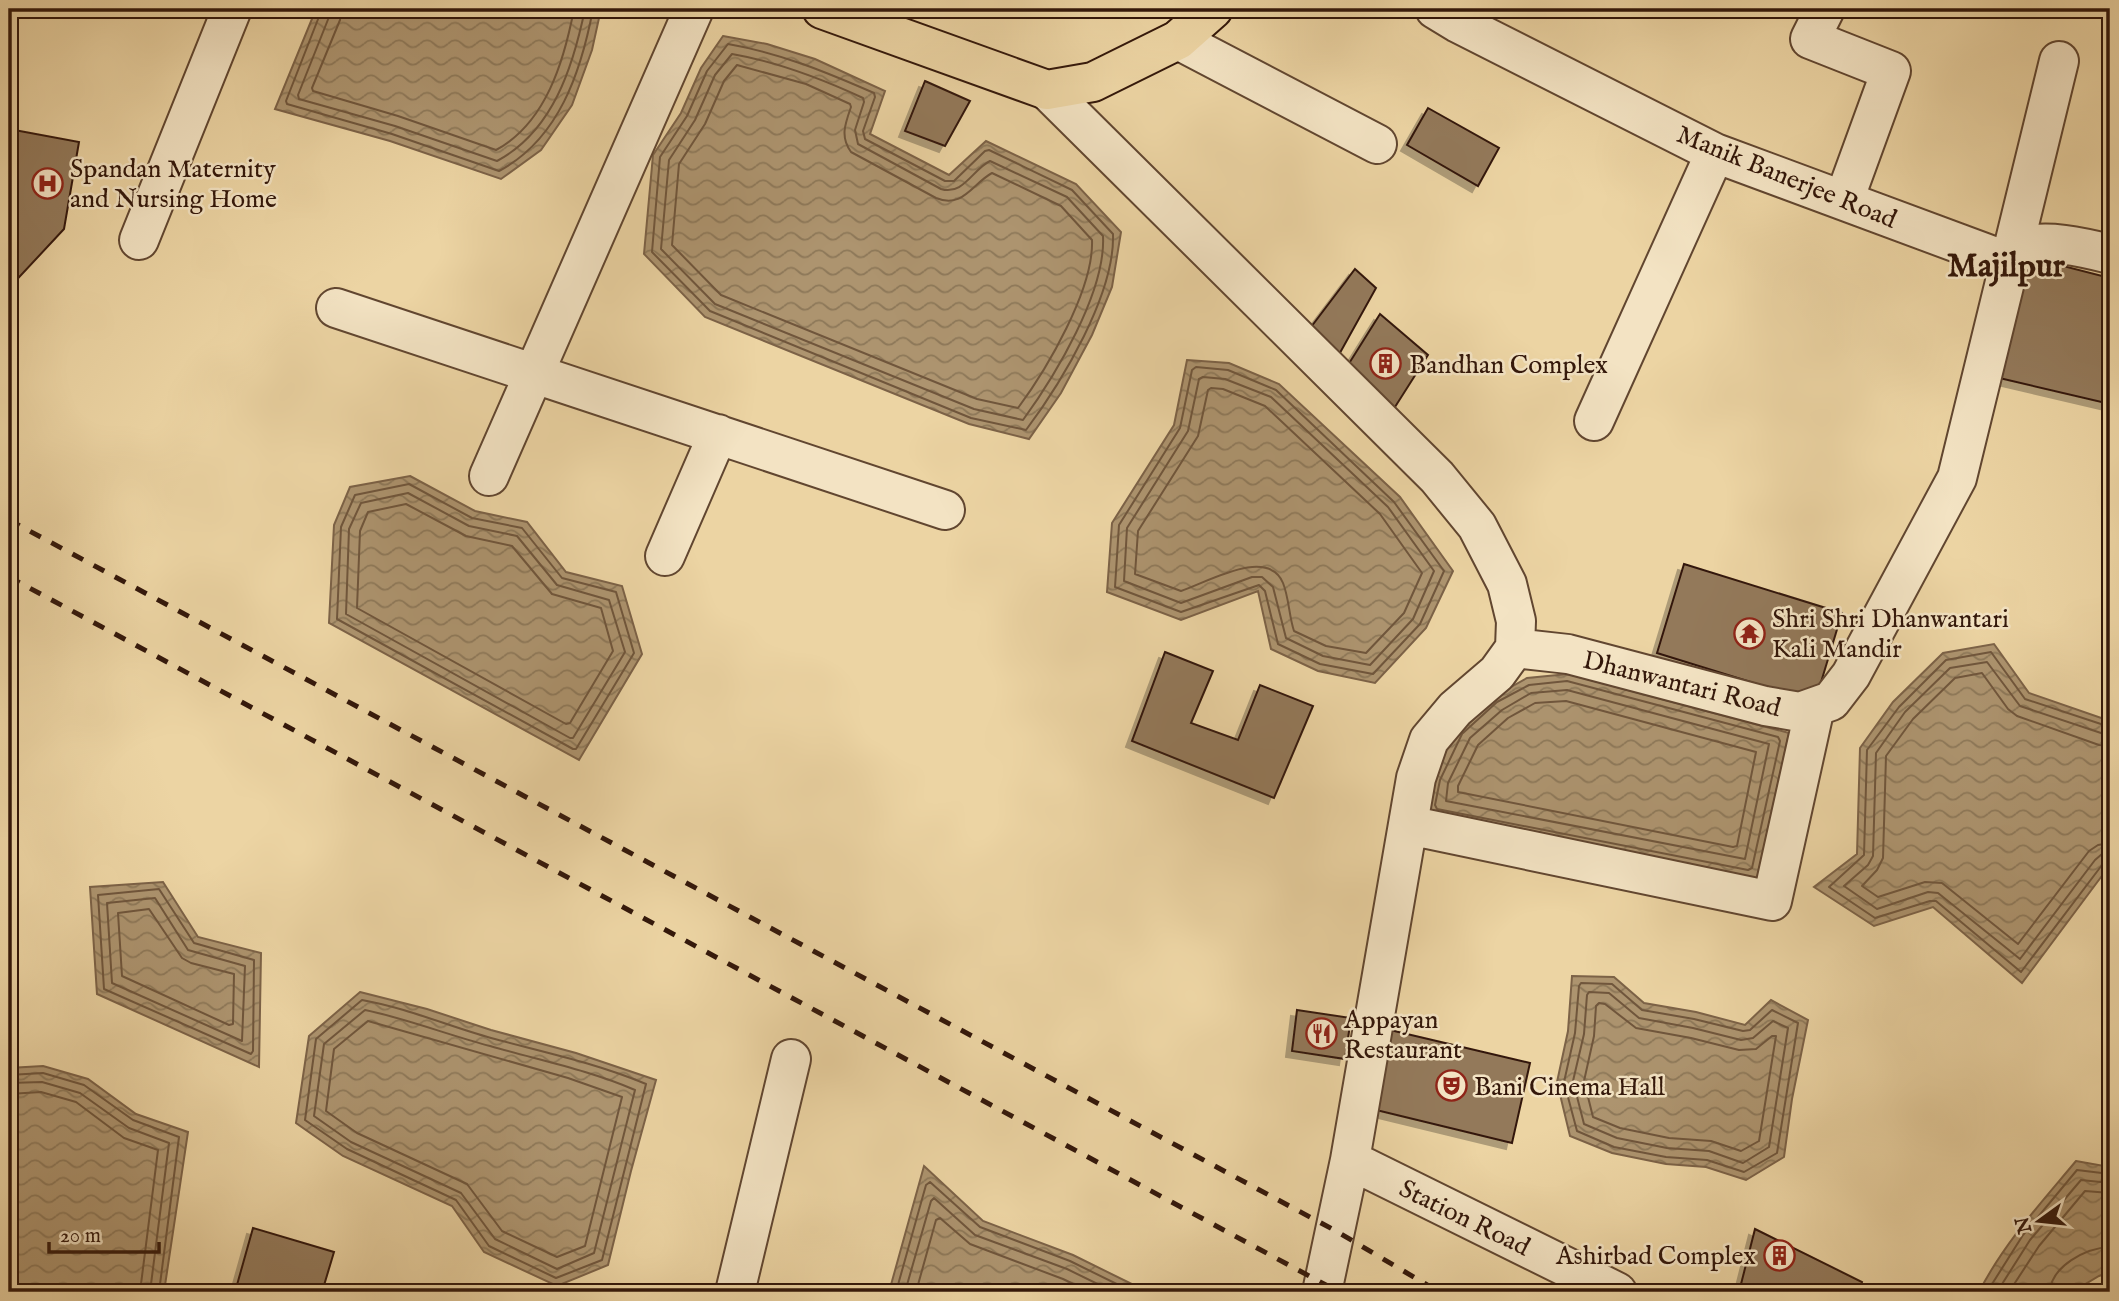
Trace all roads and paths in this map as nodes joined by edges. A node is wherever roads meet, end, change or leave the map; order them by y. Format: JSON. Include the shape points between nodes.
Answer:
{"nodes":[{"id":1,"x":232,"y":9,"type":"edge"},
{"id":2,"x":694,"y":9,"type":"edge"},
{"id":3,"x":822,"y":9,"type":"edge"},
{"id":4,"x":1213,"y":9,"type":"edge"},
{"id":5,"x":1435,"y":9,"type":"edge"},
{"id":6,"x":1825,"y":9,"type":"edge"},
{"id":7,"x":1178,"y":40,"type":"junction"},
{"id":8,"x":2059,"y":61,"type":"dead end"},
{"id":9,"x":1047,"y":90,"type":"junction"},
{"id":10,"x":1377,"y":144,"type":"dead end"},
{"id":11,"x":1715,"y":153,"type":"junction"},
{"id":12,"x":1844,"y":201,"type":"junction"},
{"id":13,"x":139,"y":240,"type":"dead end"},
{"id":14,"x":2110,"y":254,"type":"edge"},
{"id":15,"x":2010,"y":262,"type":"junction"},
{"id":16,"x":336,"y":308,"type":"dead end"},
{"id":17,"x":534,"y":374,"type":"junction"},
{"id":18,"x":1594,"y":421,"type":"dead end"},
{"id":19,"x":718,"y":434,"type":"junction"},
{"id":20,"x":489,"y":476,"type":"dead end"},
{"id":21,"x":945,"y":510,"type":"dead end"},
{"id":22,"x":665,"y":556,"type":"dead end"},
{"id":23,"x":1515,"y":648,"type":"junction"},
{"id":24,"x":1815,"y":707,"type":"junction"},
{"id":25,"x":1408,"y":825,"type":"junction"},
{"id":26,"x":791,"y":1059,"type":"dead end"},
{"id":27,"x":1350,"y":1160,"type":"junction"},
{"id":28,"x":735,"y":1292,"type":"edge"},
{"id":29,"x":1322,"y":1292,"type":"edge"},
{"id":30,"x":1617,"y":1292,"type":"edge"}],
"edges":[{"from":1,"to":13,"type":"street"},
{"from":2,"to":17,"type":"street"},
{"from":3,"to":9,"type":"main road"},
{"from":4,"to":7,"type":"main road"},
{"from":5,"to":11,"type":"street","name":"Manik Banerjee Road"},
{"from":6,"to":12,"type":"street","via":[[1810,39],[1891,71]]},
{"from":7,"to":9,"type":"main road","via":[[1093,82]]},
{"from":7,"to":10,"type":"street"},
{"from":8,"to":15,"type":"street","name":"Dhanwantari Road"},
{"from":9,"to":23,"type":"street","via":[[1437,477],[1477,526],[1507,584],[1516,621]]},
{"from":11,"to":12,"type":"street","name":"Manik Banerjee Road"},
{"from":11,"to":18,"type":"street"},
{"from":12,"to":15,"type":"street","name":"Manik Banerjee Road"},
{"from":14,"to":15,"type":"street","via":[[2034,244],[2020,249]]},
{"from":15,"to":24,"type":"street","name":"Dhanwantari Road","via":[[1957,478],[1851,675],[1831,701]]},
{"from":16,"to":17,"type":"street"},
{"from":17,"to":19,"type":"street"},
{"from":17,"to":20,"type":"street"},
{"from":19,"to":21,"type":"street"},
{"from":19,"to":22,"type":"street"},
{"from":23,"to":24,"type":"street","name":"Dhanwantari Road","via":[[1569,654],[1765,706],[1800,712]]},
{"from":23,"to":25,"type":"street","via":[[1497,673],[1455,709],[1429,740],[1416,778]]},
{"from":24,"to":25,"type":"street","via":[[1772,901]]},
{"from":25,"to":27,"type":"street"},
{"from":26,"to":28,"type":"street"},
{"from":27,"to":29,"type":"street"},
{"from":27,"to":30,"type":"street","name":"Station Road"}]}
